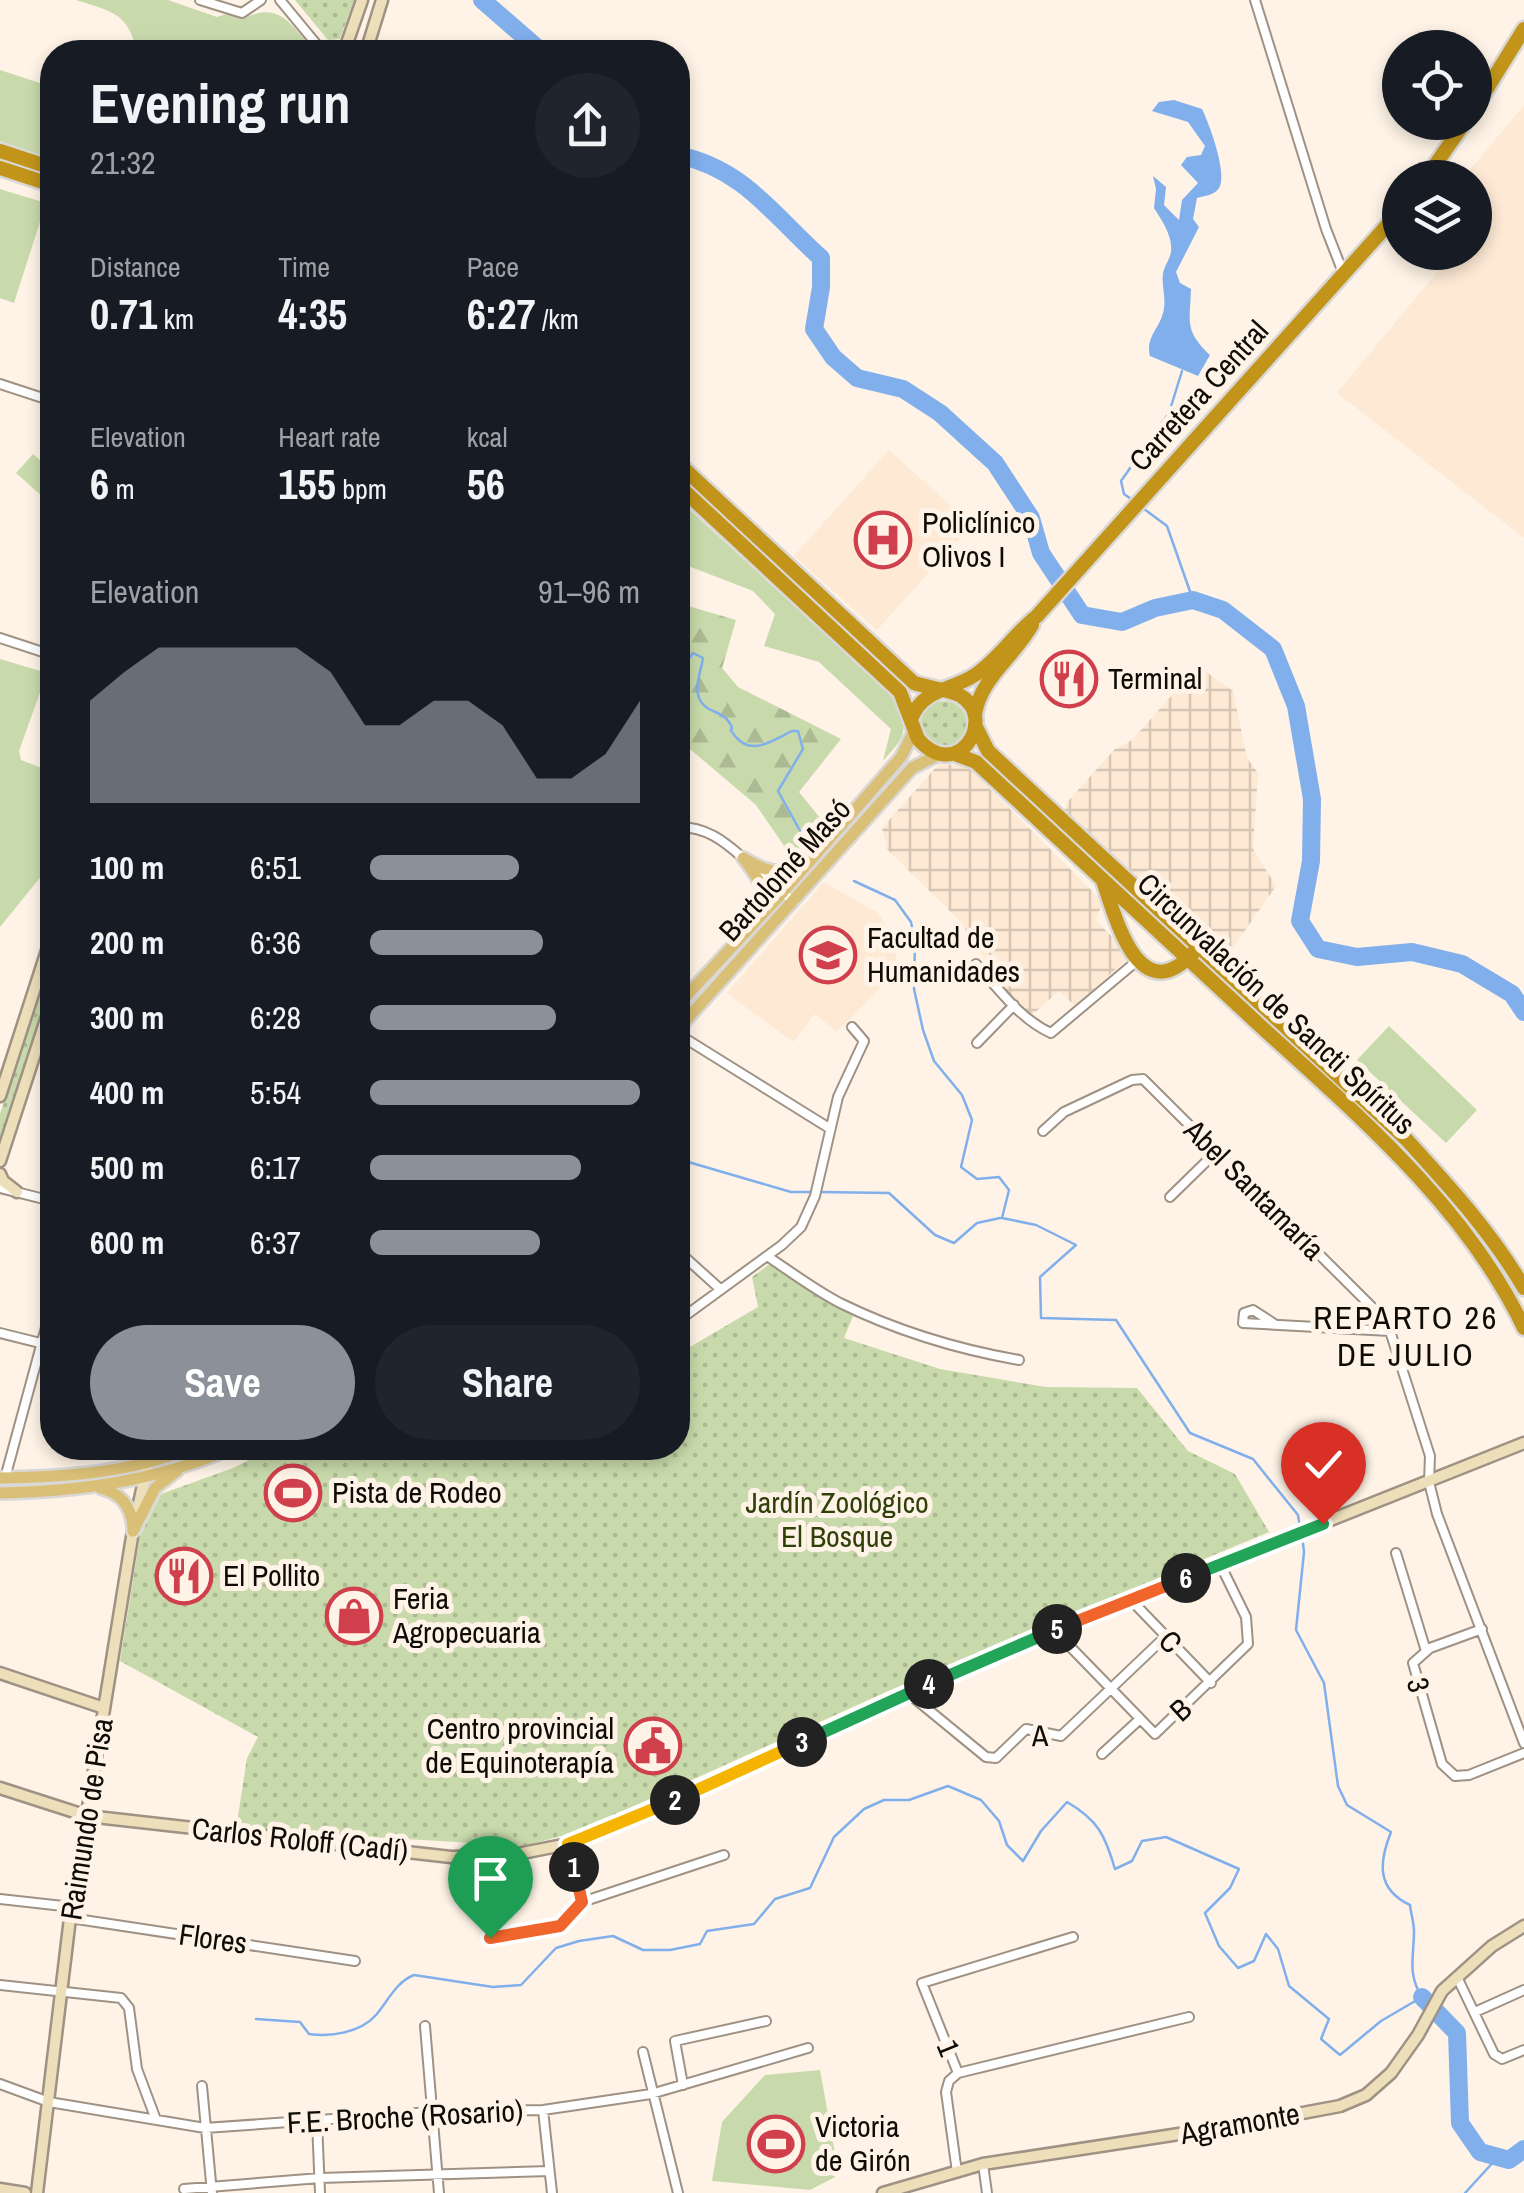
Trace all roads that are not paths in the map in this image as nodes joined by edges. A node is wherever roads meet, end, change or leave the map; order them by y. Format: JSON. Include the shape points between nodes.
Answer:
{"nodes":[{"id":1,"x":200,"y":0,"type":"edge"},
{"id":2,"x":261,"y":0,"type":"edge"},
{"id":3,"x":280,"y":0,"type":"edge"},
{"id":4,"x":362,"y":0,"type":"edge"},
{"id":5,"x":382,"y":0,"type":"edge"},
{"id":6,"x":1255,"y":0,"type":"edge"},
{"id":7,"x":1524,"y":28,"type":"edge"},
{"id":8,"x":312,"y":40,"type":"edge"},
{"id":9,"x":348,"y":40,"type":"edge"},
{"id":10,"x":370,"y":40,"type":"edge"},
{"id":11,"x":1492,"y":80,"type":"edge"},
{"id":12,"x":0,"y":151,"type":"edge"},
{"id":13,"x":40,"y":164,"type":"edge"},
{"id":14,"x":0,"y":168,"type":"edge"},
{"id":15,"x":40,"y":181,"type":"edge"},
{"id":16,"x":1382,"y":232,"type":"edge"},
{"id":17,"x":1344,"y":276,"type":"junction"},
{"id":18,"x":0,"y":384,"type":"edge"},
{"id":19,"x":40,"y":397,"type":"edge"},
{"id":20,"x":690,"y":474,"type":"edge"},
{"id":21,"x":690,"y":495,"type":"edge"},
{"id":22,"x":1038,"y":616,"type":"junction"},
{"id":23,"x":0,"y":638,"type":"edge"},
{"id":24,"x":40,"y":651,"type":"edge"},
{"id":25,"x":938,"y":692,"type":"junction"},
{"id":26,"x":975,"y":720,"type":"junction"},
{"id":27,"x":913,"y":724,"type":"junction"},
{"id":28,"x":946,"y":755,"type":"junction"},
{"id":29,"x":1052,"y":809,"type":"junction"},
{"id":30,"x":1046,"y":826,"type":"junction"},
{"id":31,"x":690,"y":827,"type":"edge"},
{"id":32,"x":818,"y":853,"type":"junction"},
{"id":33,"x":743,"y":858,"type":"junction"},
{"id":34,"x":1103,"y":880,"type":"junction"},
{"id":35,"x":783,"y":892,"type":"junction"},
{"id":36,"x":794,"y":902,"type":"junction"},
{"id":37,"x":758,"y":919,"type":"junction"},
{"id":38,"x":1199,"y":946,"type":"junction"},
{"id":39,"x":1188,"y":958,"type":"junction"},
{"id":40,"x":1138,"y":960,"type":"junction"},
{"id":41,"x":976,"y":964,"type":"dead end"},
{"id":42,"x":40,"y":972,"type":"edge"},
{"id":43,"x":690,"y":992,"type":"edge"},
{"id":44,"x":1014,"y":1004,"type":"junction"},
{"id":45,"x":690,"y":1019,"type":"edge"},
{"id":46,"x":852,"y":1027,"type":"dead end"},
{"id":47,"x":40,"y":1038,"type":"edge"},
{"id":48,"x":690,"y":1040,"type":"edge"},
{"id":49,"x":976,"y":1043,"type":"dead end"},
{"id":50,"x":0,"y":1096,"type":"edge"},
{"id":51,"x":829,"y":1128,"type":"junction"},
{"id":52,"x":1043,"y":1131,"type":"dead end"},
{"id":53,"x":1217,"y":1151,"type":"junction"},
{"id":54,"x":0,"y":1161,"type":"edge"},
{"id":55,"x":0,"y":1174,"type":"edge"},
{"id":56,"x":0,"y":1188,"type":"edge"},
{"id":57,"x":17,"y":1192,"type":"junction"},
{"id":58,"x":0,"y":1196,"type":"edge"},
{"id":59,"x":1170,"y":1197,"type":"dead end"},
{"id":60,"x":40,"y":1198,"type":"edge"},
{"id":61,"x":767,"y":1256,"type":"junction"},
{"id":62,"x":690,"y":1261,"type":"edge"},
{"id":63,"x":719,"y":1288,"type":"junction"},
{"id":64,"x":1524,"y":1288,"type":"edge"},
{"id":65,"x":690,"y":1311,"type":"edge"},
{"id":66,"x":1276,"y":1325,"type":"dead end"},
{"id":67,"x":1524,"y":1328,"type":"edge"},
{"id":68,"x":1390,"y":1331,"type":"junction"},
{"id":69,"x":0,"y":1333,"type":"edge"},
{"id":70,"x":40,"y":1343,"type":"edge"},
{"id":71,"x":40,"y":1351,"type":"edge"},
{"id":72,"x":1019,"y":1360,"type":"dead end"},
{"id":73,"x":1524,"y":1444,"type":"edge"},
{"id":74,"x":147,"y":1460,"type":"edge"},
{"id":75,"x":155,"y":1460,"type":"edge"},
{"id":76,"x":201,"y":1460,"type":"edge"},
{"id":77,"x":146,"y":1463,"type":"junction"},
{"id":78,"x":181,"y":1468,"type":"junction"},
{"id":79,"x":2,"y":1478,"type":"edge"},
{"id":80,"x":144,"y":1478,"type":"junction"},
{"id":81,"x":1429,"y":1482,"type":"junction"},
{"id":82,"x":96,"y":1486,"type":"junction"},
{"id":83,"x":0,"y":1494,"type":"edge"},
{"id":84,"x":134,"y":1531,"type":"junction"},
{"id":85,"x":1396,"y":1554,"type":"dead end"},
{"id":86,"x":1220,"y":1564,"type":"junction"},
{"id":87,"x":1131,"y":1600,"type":"junction"},
{"id":88,"x":1482,"y":1629,"type":"junction"},
{"id":89,"x":1054,"y":1630,"type":"junction"},
{"id":90,"x":1165,"y":1637,"type":"junction"},
{"id":91,"x":1426,"y":1651,"type":"junction"},
{"id":92,"x":0,"y":1673,"type":"edge"},
{"id":93,"x":1211,"y":1683,"type":"junction"},
{"id":94,"x":1110,"y":1690,"type":"junction"},
{"id":95,"x":908,"y":1693,"type":"junction"},
{"id":96,"x":104,"y":1708,"type":"junction"},
{"id":97,"x":1140,"y":1719,"type":"junction"},
{"id":98,"x":1524,"y":1742,"type":"edge"},
{"id":99,"x":1524,"y":1753,"type":"edge"},
{"id":100,"x":1102,"y":1754,"type":"dead end"},
{"id":101,"x":0,"y":1788,"type":"edge"},
{"id":102,"x":88,"y":1816,"type":"junction"},
{"id":103,"x":568,"y":1844,"type":"junction"},
{"id":104,"x":724,"y":1855,"type":"dead end"},
{"id":105,"x":0,"y":1899,"type":"edge"},
{"id":106,"x":582,"y":1902,"type":"junction"},
{"id":107,"x":71,"y":1912,"type":"junction"},
{"id":108,"x":1524,"y":1926,"type":"edge"},
{"id":109,"x":490,"y":1938,"type":"dead end"},
{"id":110,"x":1073,"y":1938,"type":"dead end"},
{"id":111,"x":355,"y":1961,"type":"dead end"},
{"id":112,"x":1457,"y":1977,"type":"junction"},
{"id":113,"x":0,"y":1986,"type":"edge"},
{"id":114,"x":1524,"y":1990,"type":"edge"},
{"id":115,"x":60,"y":1993,"type":"junction"},
{"id":116,"x":1474,"y":2012,"type":"junction"},
{"id":117,"x":1189,"y":2018,"type":"dead end"},
{"id":118,"x":766,"y":2021,"type":"dead end"},
{"id":119,"x":425,"y":2026,"type":"dead end"},
{"id":120,"x":808,"y":2048,"type":"dead end"},
{"id":121,"x":1524,"y":2050,"type":"edge"},
{"id":122,"x":643,"y":2052,"type":"dead end"},
{"id":123,"x":958,"y":2073,"type":"junction"},
{"id":124,"x":0,"y":2084,"type":"edge"},
{"id":125,"x":682,"y":2085,"type":"junction"},
{"id":126,"x":202,"y":2086,"type":"dead end"},
{"id":127,"x":652,"y":2094,"type":"junction"},
{"id":128,"x":49,"y":2102,"type":"junction"},
{"id":129,"x":543,"y":2110,"type":"junction"},
{"id":130,"x":431,"y":2112,"type":"junction"},
{"id":131,"x":156,"y":2118,"type":"junction"},
{"id":132,"x":317,"y":2121,"type":"junction"},
{"id":133,"x":205,"y":2128,"type":"junction"},
{"id":134,"x":983,"y":2164,"type":"junction"},
{"id":135,"x":549,"y":2170,"type":"junction"},
{"id":136,"x":956,"y":2172,"type":"junction"},
{"id":137,"x":438,"y":2174,"type":"junction"},
{"id":138,"x":320,"y":2178,"type":"junction"},
{"id":139,"x":0,"y":2189,"type":"edge"},
{"id":140,"x":184,"y":2190,"type":"dead end"},
{"id":141,"x":212,"y":2190,"type":"edge"},
{"id":142,"x":888,"y":2192,"type":"edge"},
{"id":143,"x":26,"y":2193,"type":"edge"},
{"id":144,"x":37,"y":2193,"type":"edge"},
{"id":145,"x":320,"y":2193,"type":"edge"},
{"id":146,"x":439,"y":2193,"type":"edge"},
{"id":147,"x":552,"y":2193,"type":"edge"},
{"id":148,"x":678,"y":2193,"type":"edge"},
{"id":149,"x":988,"y":2193,"type":"edge"}],
"edges":[{"from":1,"to":2,"type":"street","via":[[242,13]]},
{"from":3,"to":8,"type":"street"},
{"from":4,"to":9,"type":"street"},
{"from":5,"to":10,"type":"street"},
{"from":6,"to":17,"type":"street"},
{"from":7,"to":11,"type":"highway"},
{"from":12,"to":13,"type":"highway"},
{"from":14,"to":15,"type":"highway"},
{"from":16,"to":17,"type":"highway","name":"Carretera Central"},
{"from":17,"to":22,"type":"highway","name":"Carretera Central"},
{"from":18,"to":19,"type":"street"},
{"from":20,"to":25,"type":"highway","via":[[914,682]]},
{"from":21,"to":27,"type":"highway","via":[[900,692]]},
{"from":22,"to":25,"type":"highway","via":[[980,672]]},
{"from":22,"to":26,"type":"highway","via":[[988,681]]},
{"from":23,"to":24,"type":"street"},
{"from":25,"to":26,"type":"highway","via":[[964,698]]},
{"from":25,"to":27,"type":"highway","via":[[922,700]]},
{"from":26,"to":28,"type":"highway","via":[[972,739]]},
{"from":26,"to":29,"type":"highway","name":"Circunvalación de Sancti Spíritus","via":[[988,751]]},
{"from":27,"to":28,"type":"highway","via":[[923,745]]},
{"from":27,"to":32,"type":"main road","name":"Bartolomé Masó","via":[[902,757]]},
{"from":28,"to":30,"type":"highway","name":"Circunvalación de Sancti Spíritus","via":[[976,762]]},
{"from":28,"to":36,"type":"main road","name":"Bartolomé Masó","via":[[912,768]]},
{"from":29,"to":30,"type":"highway"},
{"from":29,"to":38,"type":"highway","name":"Circunvalación de Sancti Spíritus"},
{"from":30,"to":34,"type":"highway","name":"Circunvalación de Sancti Spíritus"},
{"from":31,"to":33,"type":"street","via":[[719,837]]},
{"from":32,"to":33,"type":"main road","via":[[776,873]]},
{"from":32,"to":35,"type":"main road","name":"Bartolomé Masó"},
{"from":33,"to":35,"type":"street"},
{"from":33,"to":37,"type":"main road","via":[[765,896]]},
{"from":34,"to":39,"type":"highway","name":"Circunvalación de Sancti Spíritus"},
{"from":34,"to":40,"type":"highway","via":[[1116,926]]},
{"from":35,"to":36,"type":"street"},
{"from":35,"to":37,"type":"main road","name":"Bartolomé Masó"},
{"from":36,"to":45,"type":"main road","name":"Bartolomé Masó"},
{"from":37,"to":43,"type":"main road","name":"Bartolomé Masó"},
{"from":38,"to":39,"type":"highway"},
{"from":38,"to":64,"type":"highway","name":"Circunvalación de Sancti Spíritus","via":[[1406,1139],[1504,1254]]},
{"from":39,"to":40,"type":"highway","via":[[1163,971]]},
{"from":39,"to":67,"type":"highway","name":"Circunvalación de Sancti Spíritus","via":[[1435,1195],[1510,1298]]},
{"from":40,"to":44,"type":"street","via":[[1050,1033]]},
{"from":41,"to":44,"type":"street"},
{"from":42,"to":50,"type":"street"},
{"from":44,"to":49,"type":"street"},
{"from":46,"to":51,"type":"street","via":[[864,1041]]},
{"from":47,"to":54,"type":"street"},
{"from":48,"to":51,"type":"street"},
{"from":51,"to":61,"type":"street","via":[[815,1196],[801,1227]]},
{"from":52,"to":53,"type":"street","name":"Abel Santamaría","via":[[1064,1112],[1143,1079]]},
{"from":53,"to":59,"type":"street"},
{"from":53,"to":68,"type":"street","name":"Abel Santamaría"},
{"from":55,"to":57,"type":"street"},
{"from":56,"to":57,"type":"street"},
{"from":57,"to":58,"type":"street"},
{"from":57,"to":60,"type":"street"},
{"from":61,"to":63,"type":"street"},
{"from":61,"to":72,"type":"street","via":[[836,1301],[887,1324],[958,1349]]},
{"from":62,"to":63,"type":"street"},
{"from":63,"to":65,"type":"street"},
{"from":66,"to":68,"type":"street"},
{"from":68,"to":81,"type":"street","name":"Abel Santamaría","via":[[1430,1456]]},
{"from":69,"to":70,"type":"street"},
{"from":71,"to":79,"type":"street"},
{"from":73,"to":81,"type":"street","name":"Carlos Roloff (Cadí)"},
{"from":74,"to":77,"type":"street","name":"Raimundo de Pisa"},
{"from":75,"to":77,"type":"main road"},
{"from":76,"to":78,"type":"main road"},
{"from":77,"to":79,"type":"main road"},
{"from":77,"to":80,"type":"street","name":"Raimundo de Pisa"},
{"from":78,"to":80,"type":"main road"},
{"from":78,"to":84,"type":"main road","via":[[155,1488]]},
{"from":80,"to":82,"type":"main road"},
{"from":80,"to":84,"type":"street","name":"Raimundo de Pisa"},
{"from":81,"to":86,"type":"street","name":"Carlos Roloff (Cadí)"},
{"from":81,"to":88,"type":"street","name":"Abel Santamaría"},
{"from":82,"to":83,"type":"main road"},
{"from":82,"to":84,"type":"main road","via":[[125,1502]]},
{"from":84,"to":96,"type":"street","name":"Raimundo de Pisa"},
{"from":85,"to":91,"type":"street"},
{"from":86,"to":87,"type":"street","name":"Carlos Roloff (Cadí)"},
{"from":86,"to":93,"type":"street","name":"B","via":[[1246,1617],[1248,1644]]},
{"from":87,"to":89,"type":"street","name":"Carlos Roloff (Cadí)"},
{"from":87,"to":90,"type":"street","name":"C"},
{"from":88,"to":91,"type":"street","name":"3"},
{"from":88,"to":98,"type":"street","name":"Abel Santamaría"},
{"from":89,"to":94,"type":"street","name":"B"},
{"from":89,"to":95,"type":"street","name":"Carlos Roloff (Cadí)"},
{"from":90,"to":93,"type":"street","name":"C"},
{"from":90,"to":94,"type":"street","name":"A"},
{"from":91,"to":99,"type":"street","name":"3","via":[[1412,1670],[1442,1764],[1455,1776],[1469,1775]]},
{"from":92,"to":96,"type":"street"},
{"from":93,"to":97,"type":"street","name":"B","via":[[1155,1734]]},
{"from":94,"to":95,"type":"street","name":"A","via":[[1060,1736],[1026,1730],[996,1758],[986,1758]]},
{"from":94,"to":97,"type":"street","name":"B"},
{"from":95,"to":103,"type":"street","name":"Carlos Roloff (Cadí)"},
{"from":96,"to":102,"type":"street","name":"Raimundo de Pisa"},
{"from":97,"to":100,"type":"street"},
{"from":101,"to":102,"type":"street","name":"Carlos Roloff (Cadí)"},
{"from":102,"to":103,"type":"street","name":"Carlos Roloff (Cadí)","via":[[451,1857],[506,1856]]},
{"from":102,"to":107,"type":"street","name":"Raimundo de Pisa"},
{"from":103,"to":106,"type":"street"},
{"from":104,"to":106,"type":"street"},
{"from":105,"to":107,"type":"street","name":"Flores"},
{"from":106,"to":109,"type":"street","via":[[560,1926]]},
{"from":107,"to":111,"type":"street","name":"Flores"},
{"from":107,"to":115,"type":"street","name":"Raimundo de Pisa"},
{"from":108,"to":112,"type":"street","name":"Agramonte"},
{"from":110,"to":123,"type":"street","name":"1","via":[[922,1983]]},
{"from":112,"to":116,"type":"street"},
{"from":112,"to":134,"type":"street","name":"Agramonte","via":[[1390,2073],[1366,2095],[1340,2106]]},
{"from":113,"to":115,"type":"street"},
{"from":114,"to":116,"type":"street"},
{"from":115,"to":128,"type":"street","name":"Raimundo de Pisa"},
{"from":115,"to":131,"type":"street","via":[[121,1998],[129,2008],[137,2069]]},
{"from":116,"to":121,"type":"street","via":[[1494,2054],[1502,2060]]},
{"from":117,"to":123,"type":"street"},
{"from":118,"to":125,"type":"street","via":[[675,2041]]},
{"from":119,"to":130,"type":"street"},
{"from":120,"to":125,"type":"street","name":"F.E. Broche (Rosario)"},
{"from":122,"to":127,"type":"street"},
{"from":123,"to":136,"type":"street","name":"1","via":[[946,2092]]},
{"from":124,"to":128,"type":"street","name":"F.E. Broche (Rosario)"},
{"from":125,"to":127,"type":"street","name":"F.E. Broche (Rosario)"},
{"from":126,"to":133,"type":"street"},
{"from":127,"to":129,"type":"street","name":"F.E. Broche (Rosario)"},
{"from":127,"to":148,"type":"street"},
{"from":128,"to":131,"type":"street","name":"F.E. Broche (Rosario)"},
{"from":128,"to":144,"type":"street","name":"Raimundo de Pisa"},
{"from":129,"to":130,"type":"street","name":"F.E. Broche (Rosario)"},
{"from":129,"to":135,"type":"street"},
{"from":130,"to":132,"type":"street","name":"F.E. Broche (Rosario)"},
{"from":130,"to":137,"type":"street"},
{"from":131,"to":133,"type":"street","name":"F.E. Broche (Rosario)"},
{"from":132,"to":133,"type":"street","name":"F.E. Broche (Rosario)"},
{"from":132,"to":138,"type":"street"},
{"from":133,"to":141,"type":"street"},
{"from":134,"to":136,"type":"street","name":"Agramonte"},
{"from":134,"to":149,"type":"street"},
{"from":135,"to":137,"type":"street"},
{"from":135,"to":147,"type":"street"},
{"from":136,"to":142,"type":"street","name":"Agramonte"},
{"from":137,"to":138,"type":"street"},
{"from":137,"to":146,"type":"street"},
{"from":138,"to":141,"type":"street"},
{"from":138,"to":145,"type":"street"},
{"from":139,"to":143,"type":"street"},
{"from":140,"to":141,"type":"street"}]}
